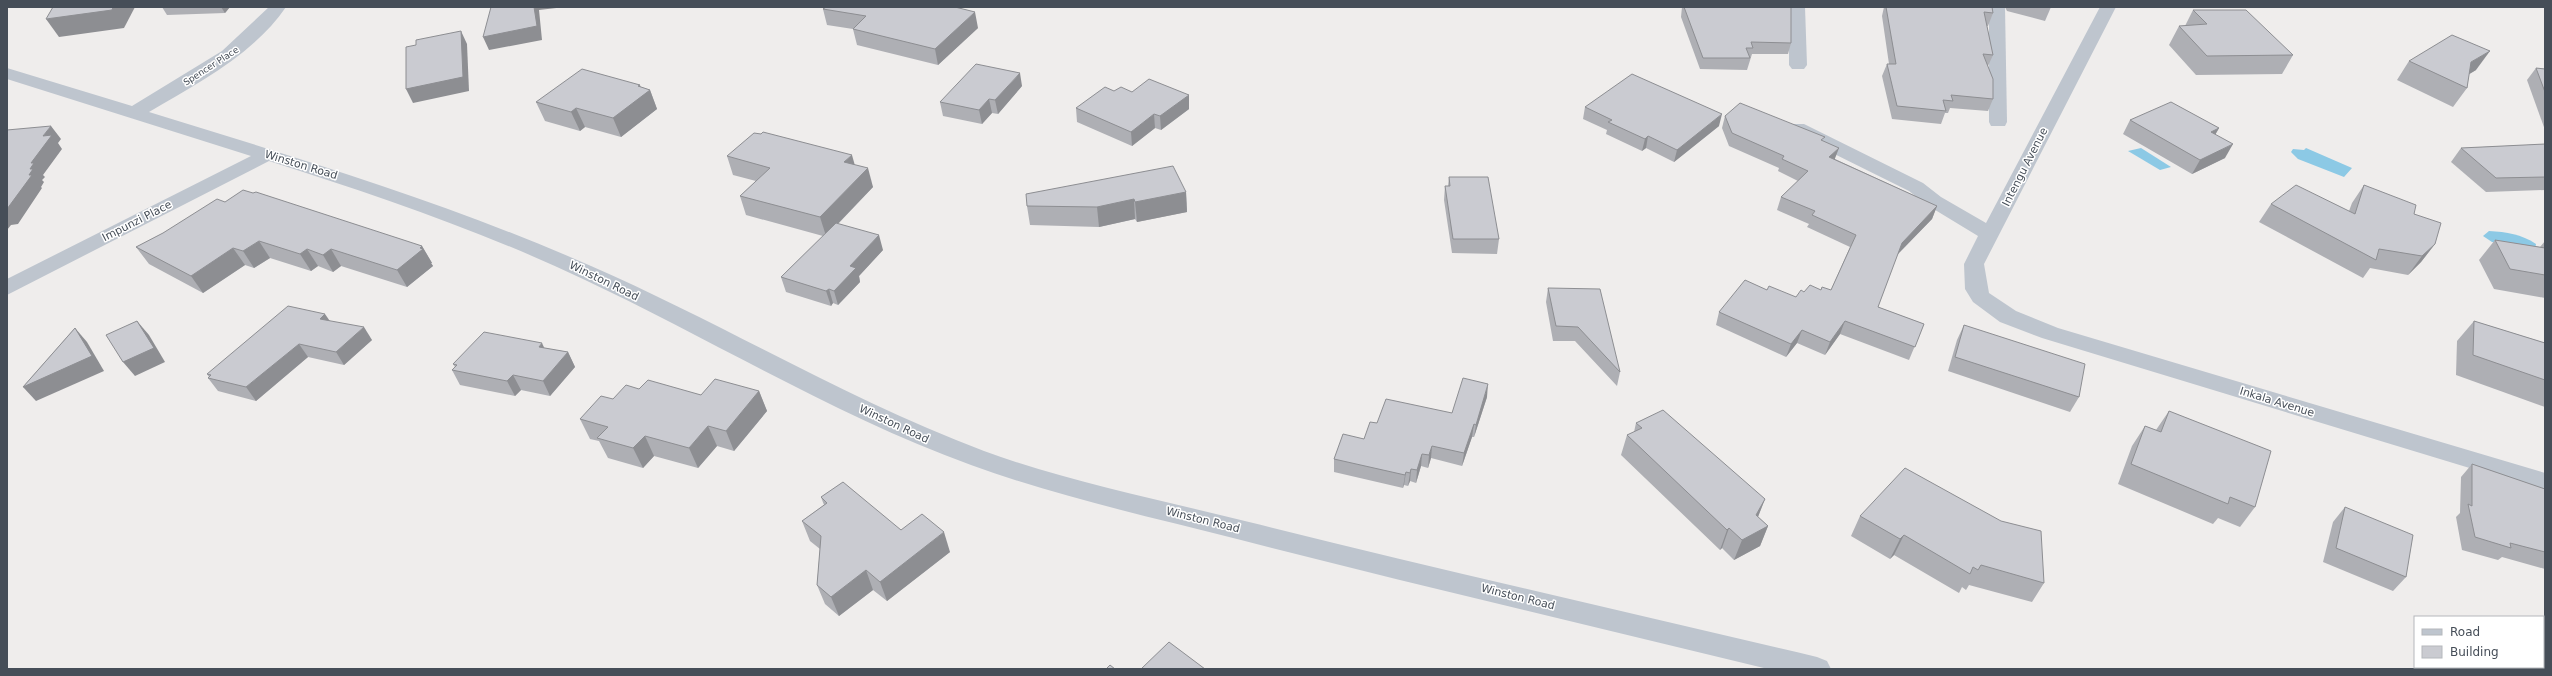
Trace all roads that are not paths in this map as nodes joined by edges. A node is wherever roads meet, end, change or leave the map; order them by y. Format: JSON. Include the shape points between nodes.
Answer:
{"nodes":[{"id":1,"x":278,"y":7,"type":"edge"},
{"id":2,"x":1797,"y":7,"type":"edge"},
{"id":3,"x":1997,"y":7,"type":"edge"},
{"id":4,"x":2108,"y":7,"type":"edge"},
{"id":5,"x":1798,"y":65,"type":"dead end"},
{"id":6,"x":7,"y":74,"type":"edge"},
{"id":7,"x":133,"y":113,"type":"junction"},
{"id":8,"x":1778,"y":121,"type":"edge"},
{"id":9,"x":1998,"y":122,"type":"dead end"},
{"id":10,"x":267,"y":154,"type":"junction"},
{"id":11,"x":1990,"y":234,"type":"junction"},
{"id":12,"x":7,"y":288,"type":"edge"},
{"id":13,"x":2010,"y":318,"type":"joint"},
{"id":14,"x":2545,"y":482,"type":"edge"},
{"id":15,"x":1817,"y":669,"type":"edge"}],
"edges":[{"from":1,"to":7,"type":"street","name":"Spencer Place","via":[[262,27],[232,54]]},
{"from":2,"to":5,"type":"street"},
{"from":3,"to":9,"type":"street"},
{"from":4,"to":11,"type":"street","name":"Intengu Avenue"},
{"from":6,"to":7,"type":"street","name":"Winston Road"},
{"from":7,"to":10,"type":"street","name":"Winston Road"},
{"from":8,"to":11,"type":"street","via":[[1825,141],[1916,187],[1934,201]]},
{"from":10,"to":12,"type":"street","name":"Impunzi Place"},
{"from":10,"to":15,"type":"street","name":"Winston Road","via":[[378,190],[523,244],[591,274],[878,418],[980,459],[1065,485],[1309,547]]},
{"from":11,"to":13,"type":"street","name":"Intengu Avenue","via":[[1974,264],[1977,291],[1989,305]]},
{"from":13,"to":14,"type":"street","name":"Inkala Avenue","via":[[2050,333]]}]}
